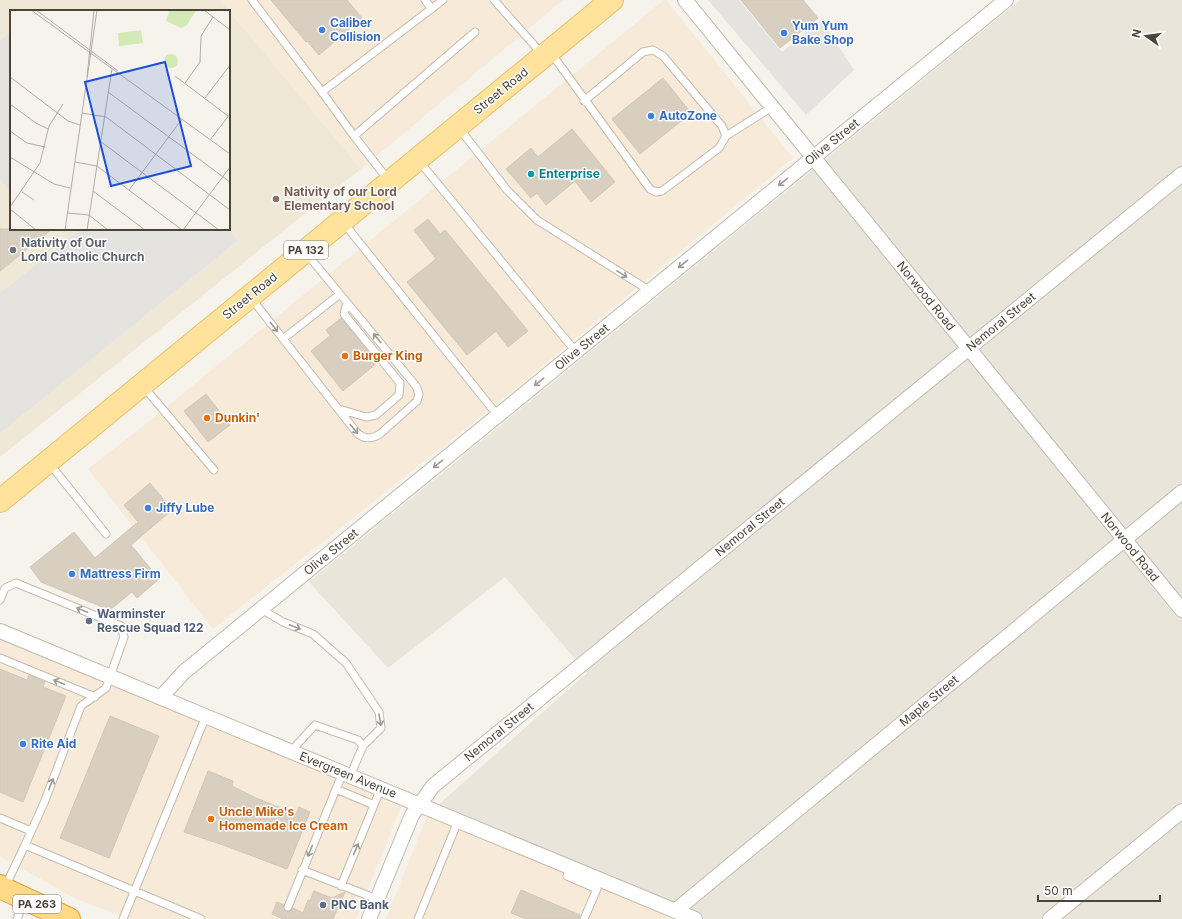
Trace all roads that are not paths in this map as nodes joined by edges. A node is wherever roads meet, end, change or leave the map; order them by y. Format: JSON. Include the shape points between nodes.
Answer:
{"nodes":[{"id":1,"x":252,"y":0,"type":"edge"},
{"id":2,"x":425,"y":0,"type":"edge"},
{"id":3,"x":443,"y":0,"type":"edge"},
{"id":4,"x":494,"y":0,"type":"edge"},
{"id":5,"x":612,"y":0,"type":"edge"},
{"id":6,"x":685,"y":0,"type":"edge"},
{"id":7,"x":1006,"y":0,"type":"edge"},
{"id":8,"x":432,"y":9,"type":"junction"},
{"id":9,"x":475,"y":32,"type":"dead end"},
{"id":10,"x":546,"y":54,"type":"junction"},
{"id":11,"x":322,"y":92,"type":"junction"},
{"id":12,"x":584,"y":101,"type":"junction"},
{"id":13,"x":772,"y":107,"type":"junction"},
{"id":14,"x":458,"y":126,"type":"junction"},
{"id":15,"x":354,"y":136,"type":"junction"},
{"id":16,"x":726,"y":136,"type":"junction"},
{"id":17,"x":813,"y":157,"type":"junction"},
{"id":18,"x":417,"y":159,"type":"junction"},
{"id":19,"x":1182,"y":174,"type":"edge"},
{"id":20,"x":390,"y":182,"type":"junction"},
{"id":21,"x":342,"y":221,"type":"junction"},
{"id":22,"x":305,"y":252,"type":"junction"},
{"id":23,"x":650,"y":291,"type":"junction"},
{"id":24,"x":340,"y":294,"type":"junction"},
{"id":25,"x":249,"y":296,"type":"junction"},
{"id":26,"x":348,"y":303,"type":"junction"},
{"id":27,"x":283,"y":339,"type":"junction"},
{"id":28,"x":968,"y":348,"type":"junction"},
{"id":29,"x":576,"y":352,"type":"junction"},
{"id":30,"x":142,"y":385,"type":"junction"},
{"id":31,"x":339,"y":409,"type":"junction"},
{"id":32,"x":498,"y":416,"type":"junction"},
{"id":33,"x":48,"y":461,"type":"junction"},
{"id":34,"x":214,"y":470,"type":"dead end"},
{"id":35,"x":1182,"y":492,"type":"edge"},
{"id":36,"x":0,"y":501,"type":"edge"},
{"id":37,"x":106,"y":534,"type":"dead end"},
{"id":38,"x":1124,"y":539,"type":"junction"},
{"id":39,"x":0,"y":600,"type":"edge"},
{"id":40,"x":261,"y":609,"type":"junction"},
{"id":41,"x":1182,"y":610,"type":"edge"},
{"id":42,"x":0,"y":630,"type":"edge"},
{"id":43,"x":0,"y":658,"type":"edge"},
{"id":44,"x":110,"y":676,"type":"junction"},
{"id":45,"x":95,"y":697,"type":"junction"},
{"id":46,"x":161,"y":697,"type":"junction"},
{"id":47,"x":206,"y":716,"type":"junction"},
{"id":48,"x":363,"y":746,"type":"junction"},
{"id":49,"x":291,"y":751,"type":"junction"},
{"id":50,"x":350,"y":776,"type":"junction"},
{"id":51,"x":381,"y":788,"type":"junction"},
{"id":52,"x":336,"y":789,"type":"junction"},
{"id":53,"x":420,"y":804,"type":"junction"},
{"id":54,"x":374,"y":805,"type":"junction"},
{"id":55,"x":1182,"y":811,"type":"edge"},
{"id":56,"x":0,"y":818,"type":"edge"},
{"id":57,"x":458,"y":821,"type":"junction"},
{"id":58,"x":31,"y":831,"type":"junction"},
{"id":59,"x":25,"y":845,"type":"junction"},
{"id":60,"x":571,"y":867,"type":"junction"},
{"id":61,"x":302,"y":870,"type":"junction"},
{"id":62,"x":341,"y":886,"type":"junction"},
{"id":63,"x":1,"y":888,"type":"edge"},
{"id":64,"x":135,"y":891,"type":"junction"},
{"id":65,"x":25,"y":899,"type":"junction"},
{"id":66,"x":377,"y":900,"type":"junction"},
{"id":67,"x":288,"y":906,"type":"dead end"},
{"id":68,"x":674,"y":915,"type":"edge"},
{"id":69,"x":17,"y":919,"type":"edge"},
{"id":70,"x":69,"y":919,"type":"edge"},
{"id":71,"x":123,"y":919,"type":"edge"},
{"id":72,"x":201,"y":919,"type":"edge"},
{"id":73,"x":369,"y":919,"type":"edge"},
{"id":74,"x":418,"y":919,"type":"edge"},
{"id":75,"x":584,"y":919,"type":"edge"},
{"id":76,"x":695,"y":919,"type":"edge"},
{"id":77,"x":1050,"y":919,"type":"edge"}],
"edges":[{"from":1,"to":11,"type":"lane"},
{"from":2,"to":8,"type":"lane"},
{"from":3,"to":8,"type":"lane"},
{"from":4,"to":10,"type":"lane"},
{"from":5,"to":10,"type":"main road","name":"Street Road","number":"PA 132"},
{"from":6,"to":13,"type":"street","name":"Norwood Road"},
{"from":7,"to":17,"type":"street","name":"Olive Street"},
{"from":8,"to":11,"type":"lane"},
{"from":9,"to":15,"type":"lane"},
{"from":10,"to":12,"type":"lane"},
{"from":10,"to":14,"type":"main road","name":"Street Road","number":"PA 132"},
{"from":11,"to":15,"type":"lane"},
{"from":12,"to":16,"type":"lane","via":[[643,52],[653,50],[663,56],[722,126]]},
{"from":12,"to":16,"type":"lane","via":[[650,189],[656,192],[662,191],[719,148]]},
{"from":13,"to":16,"type":"lane"},
{"from":13,"to":17,"type":"street","name":"Norwood Road"},
{"from":14,"to":18,"type":"main road","name":"Street Road","number":"PA 132"},
{"from":14,"to":23,"type":"lane","one_way":true,"via":[[507,190],[537,220]]},
{"from":15,"to":20,"type":"lane"},
{"from":17,"to":23,"type":"street","name":"Olive Street","one_way":true},
{"from":17,"to":28,"type":"street","name":"Norwood Road"},
{"from":18,"to":20,"type":"main road","name":"Street Road","number":"PA 132"},
{"from":18,"to":29,"type":"lane"},
{"from":19,"to":28,"type":"street","name":"Nemoral Street"},
{"from":20,"to":21,"type":"main road","name":"Street Road","number":"PA 132"},
{"from":21,"to":22,"type":"main road","name":"Street Road","number":"PA 132"},
{"from":21,"to":32,"type":"lane"},
{"from":22,"to":24,"type":"lane"},
{"from":22,"to":25,"type":"main road","name":"Street Road","number":"PA 132"},
{"from":23,"to":29,"type":"street","name":"Olive Street"},
{"from":24,"to":26,"type":"lane"},
{"from":24,"to":27,"type":"lane"},
{"from":25,"to":27,"type":"lane","one_way":true},
{"from":25,"to":30,"type":"main road","name":"Street Road","number":"PA 132"},
{"from":26,"to":31,"type":"lane","via":[[344,314],[400,383],[399,395],[376,415],[366,416]]},
{"from":31,"to":26,"type":"lane","one_way":true,"via":[[357,433],[362,437],[373,438],[412,406],[419,394],[411,378]]},
{"from":27,"to":31,"type":"lane"},
{"from":28,"to":38,"type":"street","name":"Norwood Road"},
{"from":28,"to":53,"type":"street","name":"Nemoral Street","via":[[433,786]]},
{"from":29,"to":32,"type":"street","name":"Olive Street","one_way":true},
{"from":30,"to":33,"type":"main road","name":"Street Road","number":"PA 132"},
{"from":30,"to":34,"type":"lane"},
{"from":32,"to":40,"type":"street","name":"Olive Street","one_way":true},
{"from":33,"to":36,"type":"main road","name":"Street Road","number":"PA 132"},
{"from":33,"to":37,"type":"lane"},
{"from":35,"to":38,"type":"street","name":"Maple Street"},
{"from":38,"to":41,"type":"street","name":"Norwood Road"},
{"from":38,"to":68,"type":"street","name":"Maple Street"},
{"from":44,"to":39,"type":"lane","one_way":true,"via":[[124,637],[121,626],[16,583],[5,588]]},
{"from":40,"to":46,"type":"street","name":"Olive Street","via":[[184,672]]},
{"from":40,"to":48,"type":"lane","one_way":true,"via":[[283,622],[313,634],[346,663],[379,712],[382,728]]},
{"from":42,"to":44,"type":"street","name":"Evergreen Avenue"},
{"from":45,"to":43,"type":"lane","one_way":true},
{"from":44,"to":45,"type":"lane","via":[[106,688]]},
{"from":44,"to":46,"type":"street","name":"Evergreen Avenue"},
{"from":58,"to":45,"type":"lane","one_way":true,"via":[[81,706]]},
{"from":46,"to":47,"type":"street","name":"Evergreen Avenue"},
{"from":47,"to":49,"type":"street","name":"Evergreen Avenue"},
{"from":47,"to":64,"type":"lane"},
{"from":48,"to":49,"type":"lane","via":[[358,740],[314,725]]},
{"from":48,"to":50,"type":"lane"},
{"from":49,"to":50,"type":"street","name":"Evergreen Avenue"},
{"from":50,"to":51,"type":"street","name":"Evergreen Avenue"},
{"from":50,"to":52,"type":"lane","via":[[342,775]]},
{"from":51,"to":53,"type":"street","name":"Evergreen Avenue"},
{"from":51,"to":54,"type":"lane"},
{"from":52,"to":54,"type":"lane"},
{"from":52,"to":61,"type":"lane","one_way":true},
{"from":53,"to":57,"type":"street","name":"Evergreen Avenue"},
{"from":53,"to":66,"type":"street","name":"Nemoral Street","via":[[412,815]]},
{"from":62,"to":54,"type":"lane","one_way":true},
{"from":55,"to":77,"type":"street"},
{"from":56,"to":58,"type":"lane"},
{"from":57,"to":60,"type":"street","name":"Evergreen Avenue"},
{"from":57,"to":74,"type":"lane"},
{"from":58,"to":59,"type":"lane"},
{"from":59,"to":63,"type":"lane"},
{"from":59,"to":64,"type":"lane"},
{"from":60,"to":68,"type":"street","name":"Evergreen Avenue"},
{"from":60,"to":75,"type":"lane","via":[[567,876],[597,889]]},
{"from":61,"to":62,"type":"lane"},
{"from":61,"to":67,"type":"lane"},
{"from":62,"to":66,"type":"lane"},
{"from":63,"to":65,"type":"highway","number":"PA 263"},
{"from":64,"to":71,"type":"lane"},
{"from":64,"to":72,"type":"lane"},
{"from":65,"to":69,"type":"lane"},
{"from":65,"to":70,"type":"highway","number":"PA 263"},
{"from":66,"to":73,"type":"street","name":"Nemoral Street"},
{"from":68,"to":76,"type":"street","name":"Evergreen Avenue"}]}
